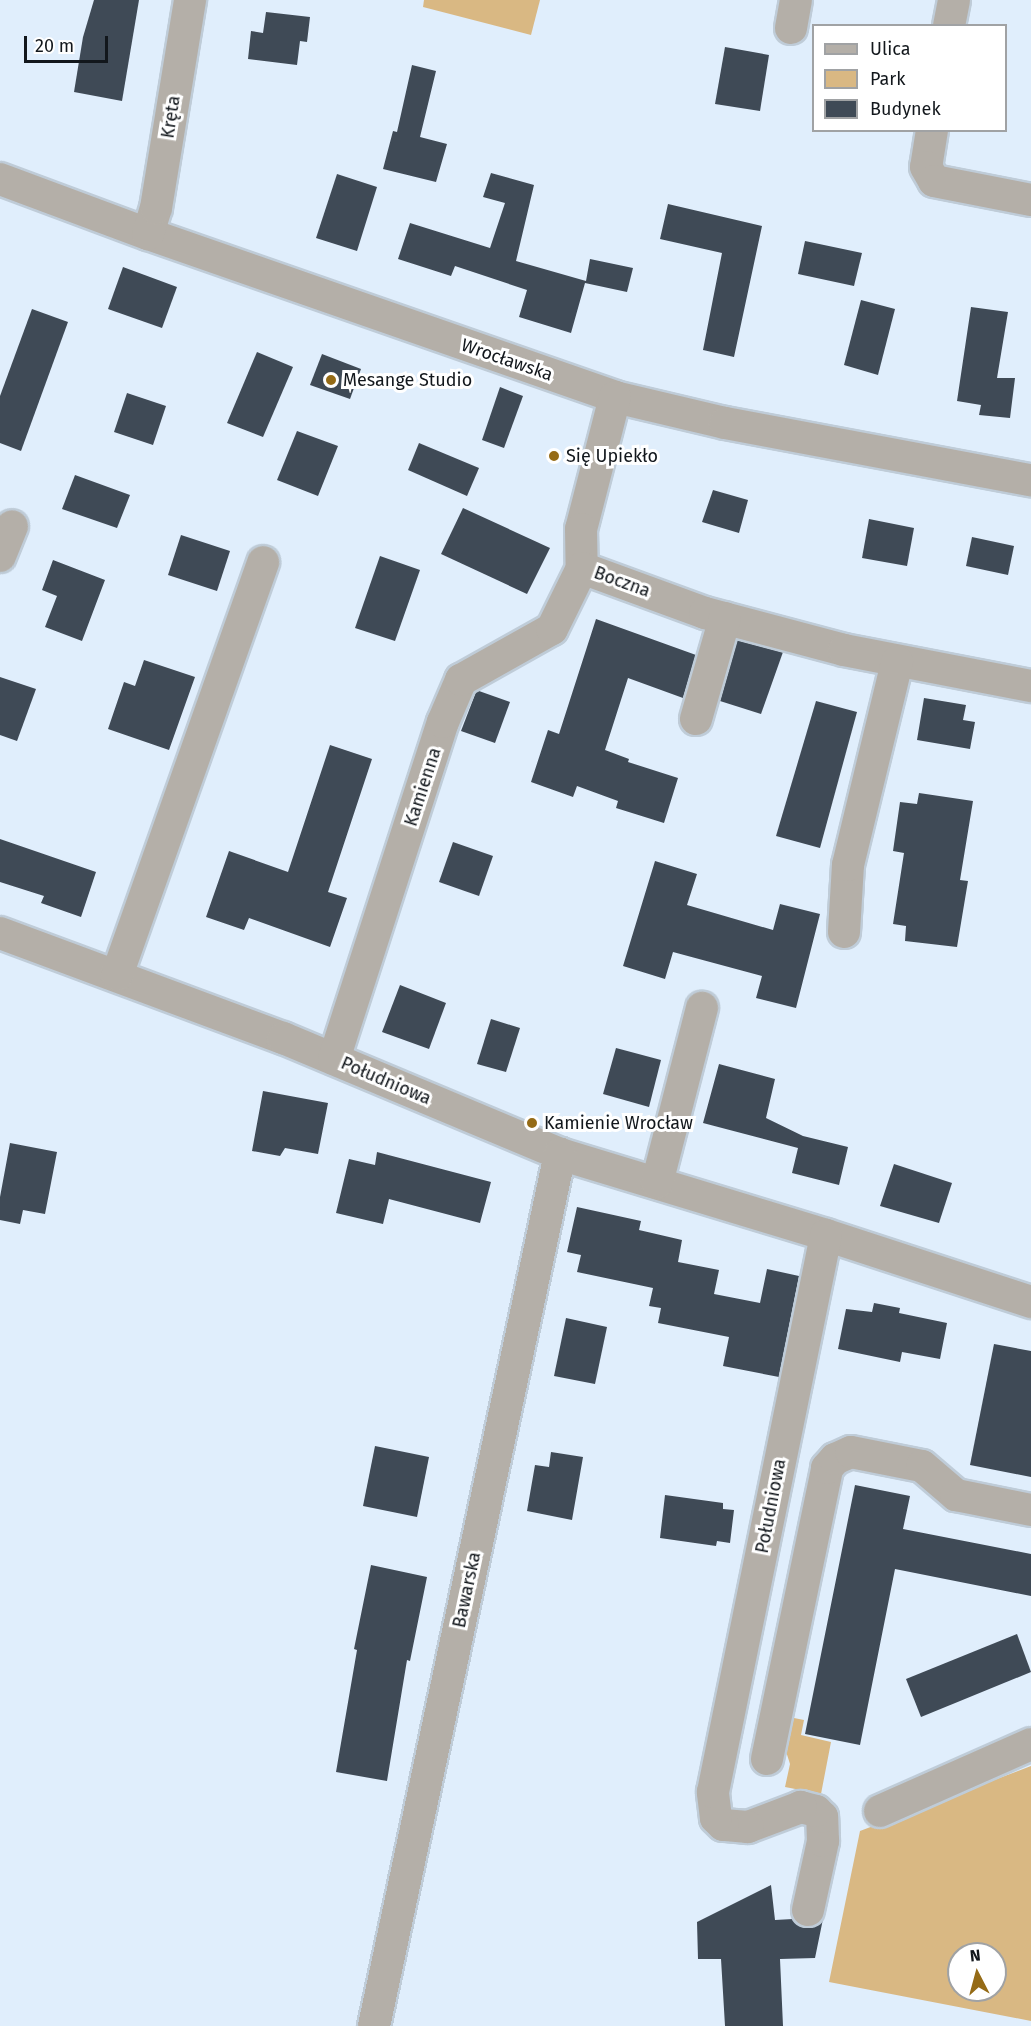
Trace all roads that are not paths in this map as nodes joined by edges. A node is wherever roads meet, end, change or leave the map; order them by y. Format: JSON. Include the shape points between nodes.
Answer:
{"nodes":[{"id":1,"x":190,"y":0,"type":"edge"},
{"id":2,"x":954,"y":0,"type":"edge"},
{"id":3,"x":950,"y":24,"type":"edge"},
{"id":4,"x":932,"y":132,"type":"edge"},
{"id":5,"x":0,"y":179,"type":"edge"},
{"id":6,"x":1031,"y":200,"type":"edge"},
{"id":7,"x":148,"y":234,"type":"junction"},
{"id":8,"x":615,"y":397,"type":"junction"},
{"id":9,"x":1031,"y":480,"type":"edge"},
{"id":10,"x":12,"y":526,"type":"dead end"},
{"id":11,"x":0,"y":556,"type":"edge"},
{"id":12,"x":263,"y":562,"type":"dead end"},
{"id":13,"x":582,"y":567,"type":"junction"},
{"id":14,"x":725,"y":618,"type":"junction"},
{"id":15,"x":897,"y":662,"type":"junction"},
{"id":16,"x":1031,"y":686,"type":"edge"},
{"id":17,"x":696,"y":719,"type":"dead end"},
{"id":18,"x":844,"y":932,"type":"dead end"},
{"id":19,"x":0,"y":933,"type":"edge"},
{"id":20,"x":117,"y":975,"type":"junction"},
{"id":21,"x":702,"y":1008,"type":"dead end"},
{"id":22,"x":334,"y":1059,"type":"junction"},
{"id":23,"x":560,"y":1154,"type":"junction"},
{"id":24,"x":657,"y":1183,"type":"junction"},
{"id":25,"x":826,"y":1235,"type":"junction"},
{"id":26,"x":1031,"y":1302,"type":"edge"},
{"id":27,"x":1031,"y":1510,"type":"edge"},
{"id":28,"x":1031,"y":1744,"type":"edge"},
{"id":29,"x":767,"y":1759,"type":"dead end"},
{"id":30,"x":880,"y":1811,"type":"dead end"},
{"id":31,"x":808,"y":1910,"type":"dead end"},
{"id":32,"x":374,"y":2026,"type":"edge"}],
"edges":[{"from":1,"to":7,"type":"street","name":"Kręta","via":[[156,208]]},
{"from":2,"to":3,"type":"street"},
{"from":4,"to":6,"type":"street","via":[[926,167],[934,181]]},
{"from":5,"to":7,"type":"street","name":"Wrocławska"},
{"from":7,"to":8,"type":"street","name":"Wrocławska"},
{"from":8,"to":9,"type":"street","name":"Wrocławska","via":[[725,423]]},
{"from":8,"to":13,"type":"street","name":"Boczna","via":[[581,529]]},
{"from":10,"to":11,"type":"street"},
{"from":12,"to":20,"type":"street"},
{"from":13,"to":14,"type":"street","name":"Boczna"},
{"from":13,"to":22,"type":"street","name":"Kamienna","via":[[552,629],[461,680],[443,722]]},
{"from":14,"to":15,"type":"street","name":"Boczna"},
{"from":14,"to":17,"type":"street"},
{"from":15,"to":16,"type":"street","name":"Boczna"},
{"from":15,"to":18,"type":"street","via":[[848,865]]},
{"from":19,"to":20,"type":"street","name":"Południowa"},
{"from":20,"to":22,"type":"street","name":"Południowa"},
{"from":21,"to":24,"type":"street"},
{"from":22,"to":23,"type":"street","name":"Południowa"},
{"from":23,"to":24,"type":"street","name":"Południowa"},
{"from":23,"to":32,"type":"street","name":"Bawarska"},
{"from":24,"to":25,"type":"street","name":"Południowa"},
{"from":25,"to":26,"type":"street","name":"Południowa"},
{"from":25,"to":31,"type":"street","name":"Południowa","via":[[712,1805],[723,1825],[748,1827],[801,1807],[822,1817],[823,1841]]},
{"from":27,"to":29,"type":"street","via":[[956,1495],[922,1466],[851,1452],[835,1459],[827,1468]]},
{"from":28,"to":30,"type":"street"}]}
